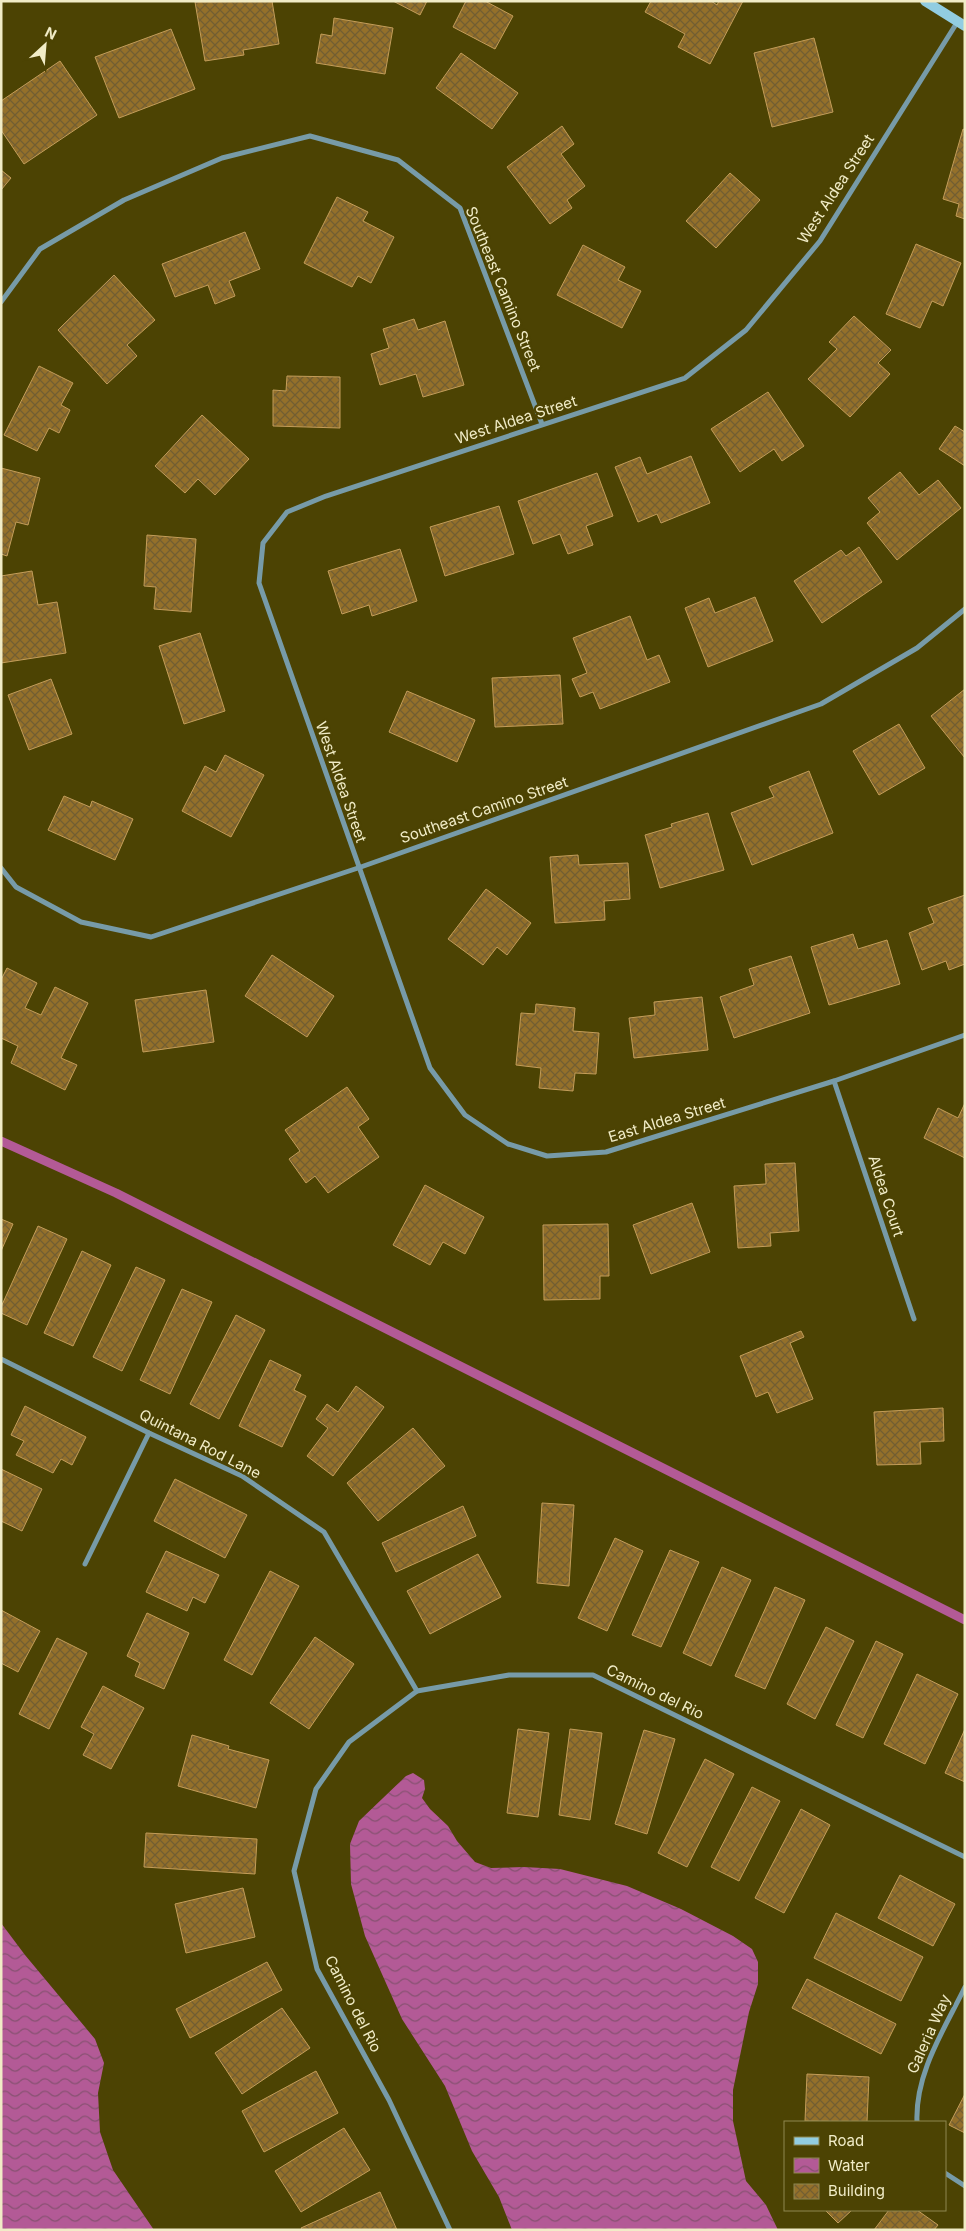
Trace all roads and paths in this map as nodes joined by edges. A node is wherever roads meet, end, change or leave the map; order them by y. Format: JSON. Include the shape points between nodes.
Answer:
{"nodes":[{"id":1,"x":925,"y":1,"type":"edge"},
{"id":2,"x":962,"y":23,"type":"edge"},
{"id":3,"x":1,"y":302,"type":"edge"},
{"id":4,"x":542,"y":424,"type":"junction"},
{"id":5,"x":965,"y":610,"type":"edge"},
{"id":6,"x":1,"y":868,"type":"edge"},
{"id":7,"x":358,"y":868,"type":"junction"},
{"id":8,"x":965,"y":1035,"type":"edge"},
{"id":9,"x":834,"y":1081,"type":"junction"},
{"id":10,"x":914,"y":1319,"type":"dead end"},
{"id":11,"x":1,"y":1359,"type":"edge"},
{"id":12,"x":149,"y":1433,"type":"junction"},
{"id":13,"x":85,"y":1564,"type":"dead end"},
{"id":14,"x":417,"y":1691,"type":"junction"},
{"id":15,"x":965,"y":1857,"type":"edge"},
{"id":16,"x":965,"y":1987,"type":"edge"},
{"id":17,"x":917,"y":2121,"type":"edge"},
{"id":18,"x":946,"y":2175,"type":"edge"},
{"id":19,"x":965,"y":2186,"type":"edge"},
{"id":20,"x":450,"y":2230,"type":"edge"}],
"edges":[{"from":1,"to":2,"type":"main road"},
{"from":2,"to":4,"type":"street","name":"West Aldea Street","via":[[820,241],[746,330],[684,378]]},
{"from":3,"to":4,"type":"street","name":"Southeast Camino Street","via":[[40,249],[124,200],[222,158],[310,136],[398,160],[460,208]]},
{"from":4,"to":7,"type":"street","name":"West Aldea Street","via":[[287,512],[263,543],[259,583]]},
{"from":5,"to":7,"type":"street","name":"Southeast Camino Street","via":[[917,648],[821,704]]},
{"from":6,"to":7,"type":"street","name":"Southeast Camino Street","via":[[16,887],[81,922],[151,937]]},
{"from":7,"to":9,"type":"street","name":"East Aldea Street","via":[[430,1068],[465,1115],[508,1144],[547,1156],[606,1152]]},
{"from":8,"to":9,"type":"street","name":"East Aldea Street"},
{"from":9,"to":10,"type":"street","name":"Aldea Court"},
{"from":11,"to":12,"type":"street","name":"Quintana Rod Lane"},
{"from":12,"to":13,"type":"street"},
{"from":12,"to":14,"type":"street","name":"Quintana Rod Lane","via":[[242,1476],[324,1532]]},
{"from":14,"to":15,"type":"street","name":"Camino del Rio","via":[[509,1675],[593,1675]]},
{"from":14,"to":20,"type":"street","name":"Camino del Rio","via":[[349,1742],[316,1789],[294,1871],[317,1969],[389,2100]]},
{"from":16,"to":17,"type":"street","name":"Galeria Way","via":[[925,2068],[916,2105]]},
{"from":18,"to":19,"type":"street"}]}
